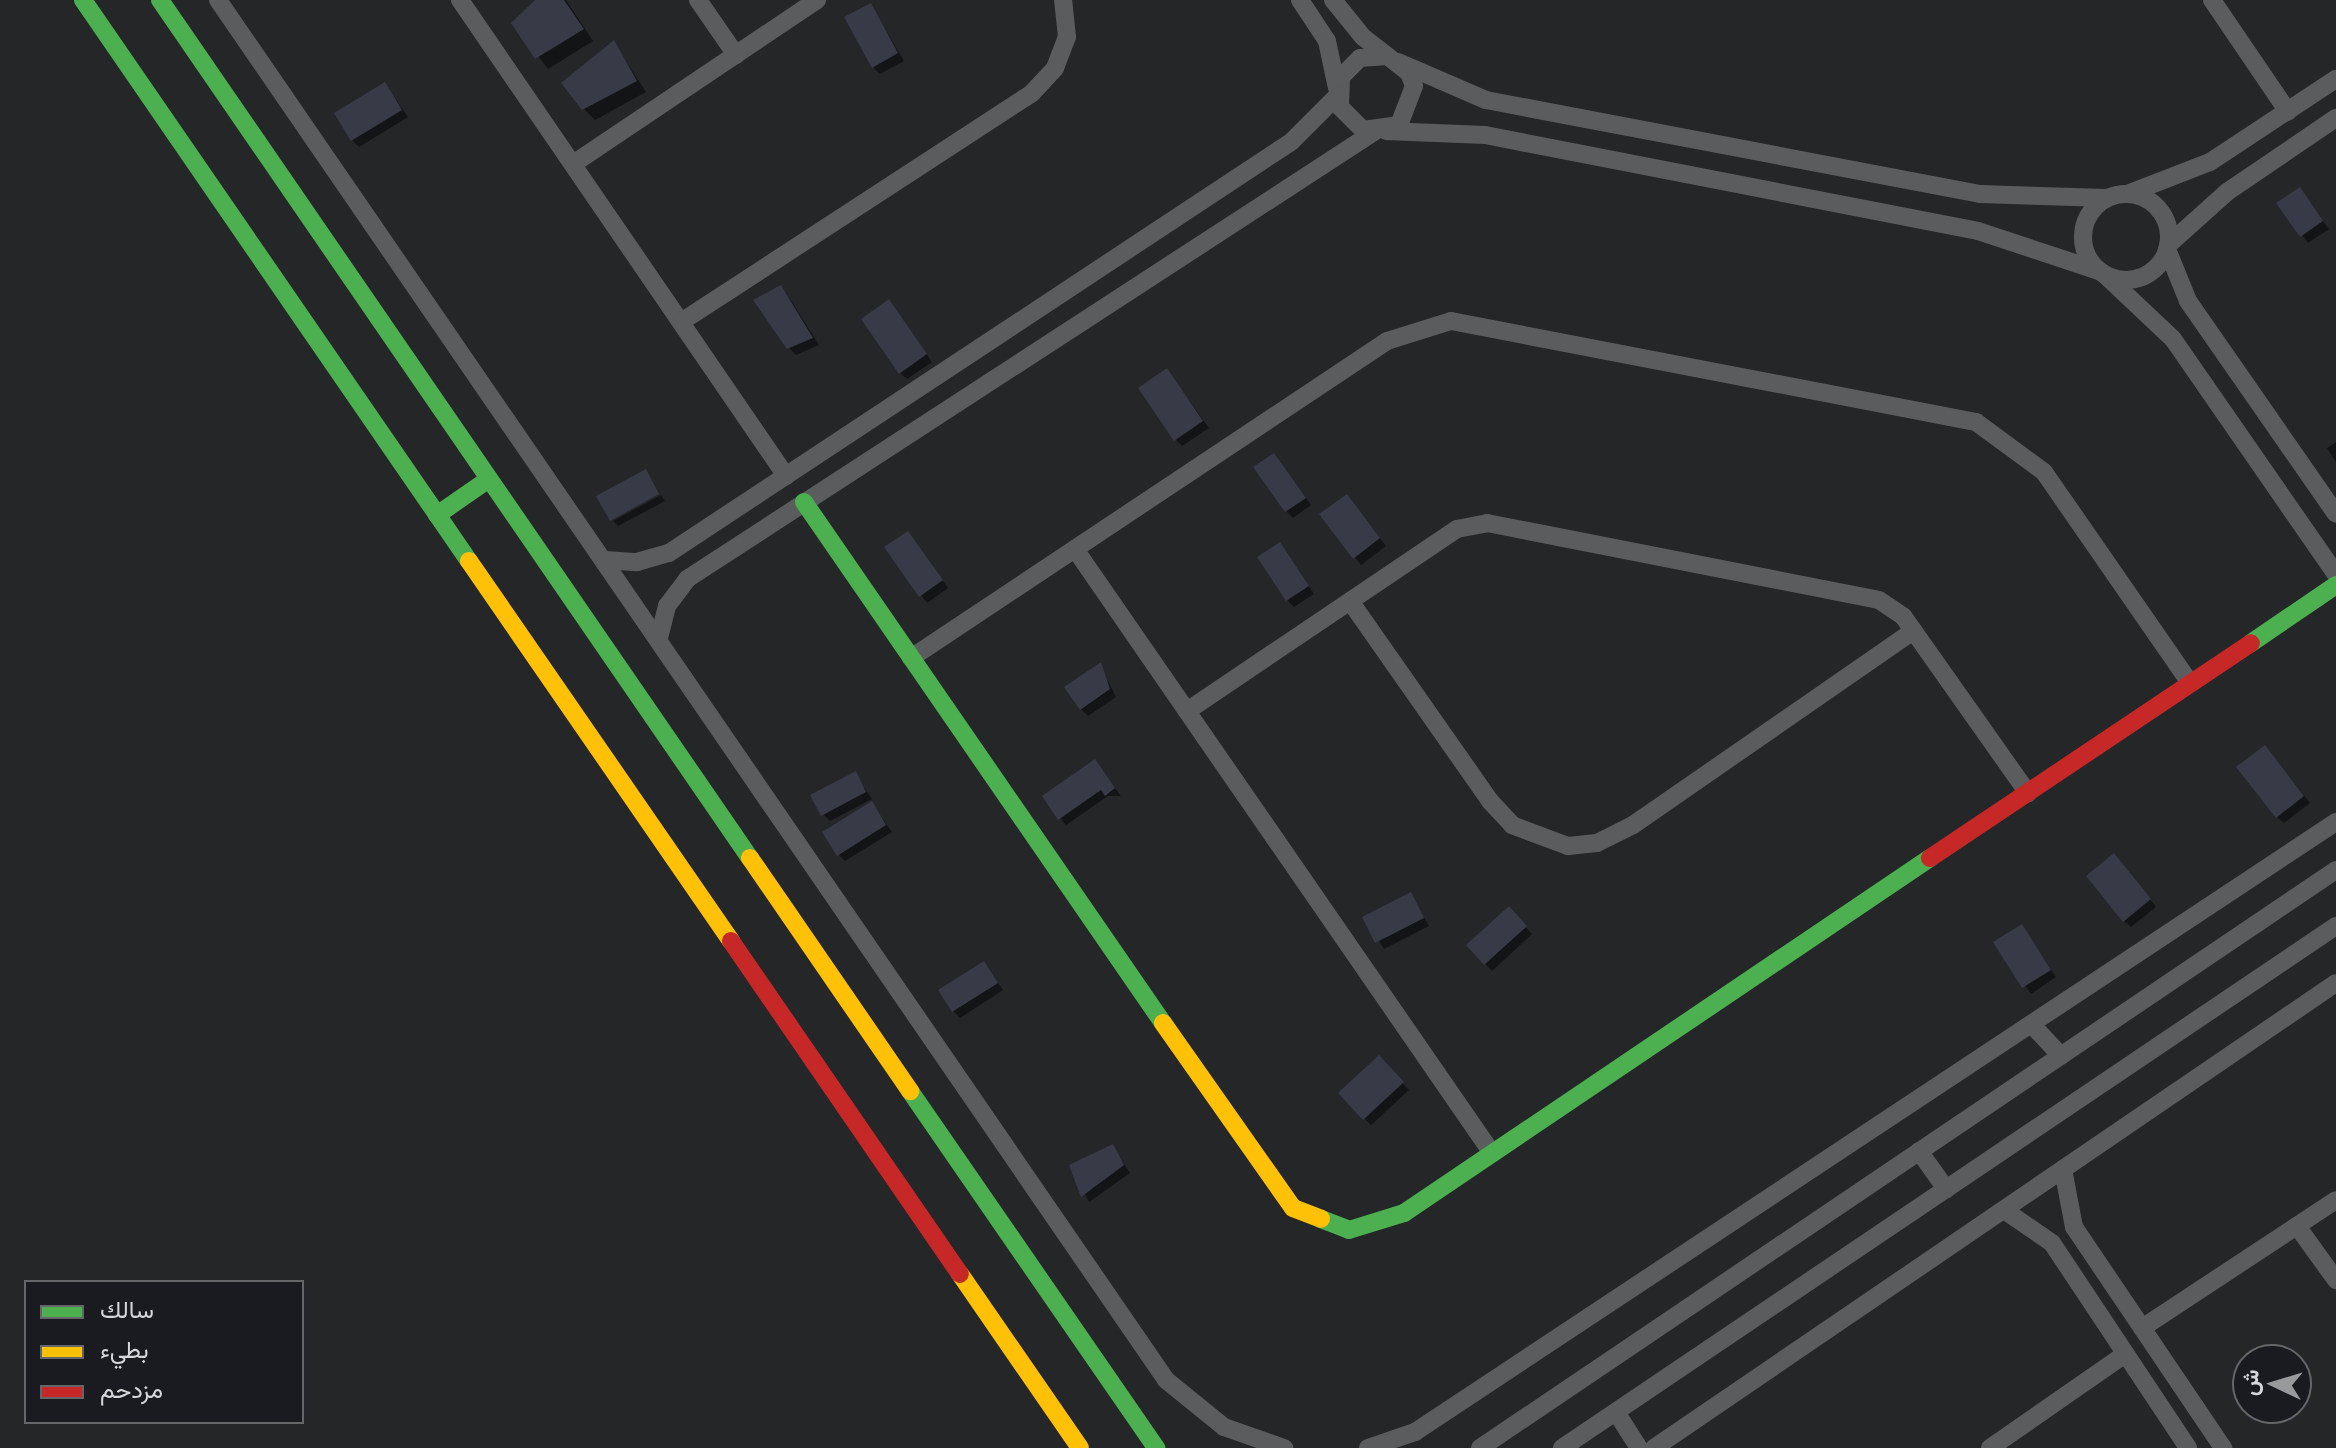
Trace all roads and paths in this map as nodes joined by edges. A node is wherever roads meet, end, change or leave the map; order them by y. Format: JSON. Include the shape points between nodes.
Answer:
{"nodes":[{"id":1,"x":83,"y":0,"type":"edge"},
{"id":2,"x":160,"y":0,"type":"edge"},
{"id":3,"x":218,"y":0,"type":"edge"},
{"id":4,"x":460,"y":0,"type":"edge"},
{"id":5,"x":698,"y":0,"type":"edge"},
{"id":6,"x":817,"y":0,"type":"edge"},
{"id":7,"x":1063,"y":0,"type":"edge"},
{"id":8,"x":1300,"y":0,"type":"edge"},
{"id":9,"x":1333,"y":0,"type":"edge"},
{"id":10,"x":2212,"y":0,"type":"edge"},
{"id":11,"x":736,"y":55,"type":"junction"},
{"id":12,"x":1392,"y":59,"type":"junction"},
{"id":13,"x":2336,"y":79,"type":"edge"},
{"id":14,"x":1337,"y":93,"type":"junction"},
{"id":15,"x":2288,"y":112,"type":"junction"},
{"id":16,"x":2336,"y":118,"type":"edge"},
{"id":17,"x":1380,"y":132,"type":"junction"},
{"id":18,"x":573,"y":164,"type":"junction"},
{"id":19,"x":2128,"y":193,"type":"junction"},
{"id":20,"x":2107,"y":198,"type":"junction"},
{"id":21,"x":2168,"y":247,"type":"junction"},
{"id":22,"x":2101,"y":272,"type":"junction"},
{"id":23,"x":681,"y":322,"type":"junction"},
{"id":24,"x":786,"y":476,"type":"junction"},
{"id":25,"x":489,"y":479,"type":"junction"},
{"id":26,"x":804,"y":502,"type":"junction"},
{"id":27,"x":2336,"y":514,"type":"edge"},
{"id":28,"x":437,"y":515,"type":"junction"},
{"id":29,"x":1075,"y":549,"type":"junction"},
{"id":30,"x":605,"y":560,"type":"junction"},
{"id":31,"x":2336,"y":574,"type":"edge"},
{"id":32,"x":2336,"y":585,"type":"edge"},
{"id":33,"x":1350,"y":601,"type":"junction"},
{"id":34,"x":1913,"y":631,"type":"junction"},
{"id":35,"x":659,"y":638,"type":"junction"},
{"id":36,"x":911,"y":658,"type":"junction"},
{"id":37,"x":2190,"y":683,"type":"junction"},
{"id":38,"x":1187,"y":711,"type":"junction"},
{"id":39,"x":2028,"y":793,"type":"junction"},
{"id":40,"x":2336,"y":822,"type":"edge"},
{"id":41,"x":2336,"y":870,"type":"edge"},
{"id":42,"x":2336,"y":926,"type":"edge"},
{"id":43,"x":2336,"y":983,"type":"edge"},
{"id":44,"x":2033,"y":1026,"type":"junction"},
{"id":45,"x":2061,"y":1056,"type":"junction"},
{"id":46,"x":1919,"y":1151,"type":"junction"},
{"id":47,"x":1492,"y":1153,"type":"junction"},
{"id":48,"x":2063,"y":1169,"type":"junction"},
{"id":49,"x":1946,"y":1189,"type":"junction"},
{"id":50,"x":2336,"y":1200,"type":"edge"},
{"id":51,"x":2004,"y":1210,"type":"junction"},
{"id":52,"x":2297,"y":1226,"type":"junction"},
{"id":53,"x":2336,"y":1280,"type":"edge"},
{"id":54,"x":2142,"y":1328,"type":"junction"},
{"id":55,"x":2125,"y":1354,"type":"junction"},
{"id":56,"x":1616,"y":1412,"type":"junction"},
{"id":57,"x":1080,"y":1448,"type":"edge"},
{"id":58,"x":1156,"y":1448,"type":"edge"},
{"id":59,"x":1284,"y":1448,"type":"edge"},
{"id":60,"x":1368,"y":1448,"type":"edge"},
{"id":61,"x":1480,"y":1448,"type":"edge"},
{"id":62,"x":1562,"y":1448,"type":"edge"},
{"id":63,"x":1639,"y":1448,"type":"edge"},
{"id":64,"x":1654,"y":1448,"type":"edge"},
{"id":65,"x":1990,"y":1448,"type":"edge"},
{"id":66,"x":2188,"y":1448,"type":"edge"},
{"id":67,"x":2223,"y":1448,"type":"edge"}],
"edges":[{"from":1,"to":28,"type":"street"},
{"from":2,"to":25,"type":"street"},
{"from":3,"to":30,"type":"street"},
{"from":4,"to":18,"type":"street"},
{"from":5,"to":11,"type":"street"},
{"from":6,"to":11,"type":"street"},
{"from":7,"to":23,"type":"street","via":[[1067,37],[1055,68],[1032,93]]},
{"from":8,"to":14,"type":"street","via":[[1333,57]]},
{"from":9,"to":12,"type":"street"},
{"from":10,"to":15,"type":"street"},
{"from":11,"to":18,"type":"street"},
{"from":12,"to":14,"type":"street","via":[[1360,58]]},
{"from":12,"to":17,"type":"street","via":[[1409,73],[1414,101]]},
{"from":12,"to":20,"type":"street","via":[[1455,91],[1532,109],[1980,194]]},
{"from":13,"to":15,"type":"street"},
{"from":14,"to":17,"type":"street","via":[[1345,117]]},
{"from":14,"to":24,"type":"street","via":[[1291,142]]},
{"from":15,"to":19,"type":"street","via":[[2210,162]]},
{"from":16,"to":21,"type":"street","via":[[2227,192]]},
{"from":17,"to":22,"type":"street","via":[[1485,135],[1978,231]]},
{"from":17,"to":26,"type":"street"},
{"from":18,"to":23,"type":"street"},
{"from":19,"to":20,"type":"street"},
{"from":19,"to":21,"type":"street","via":[[2160,210]]},
{"from":20,"to":22,"type":"street","via":[[2083,232]]},
{"from":21,"to":22,"type":"street","via":[[2141,277]]},
{"from":21,"to":27,"type":"street","via":[[2188,301]]},
{"from":22,"to":31,"type":"street","via":[[2173,339]]},
{"from":23,"to":24,"type":"street"},
{"from":24,"to":30,"type":"street","via":[[669,553],[637,562]]},
{"from":25,"to":28,"type":"street"},
{"from":25,"to":58,"type":"street"},
{"from":26,"to":35,"type":"street","via":[[687,579],[667,606]]},
{"from":26,"to":36,"type":"street"},
{"from":28,"to":57,"type":"street"},
{"from":29,"to":36,"type":"street"},
{"from":29,"to":37,"type":"street","via":[[1387,341],[1451,321],[1976,422],[2044,472]]},
{"from":29,"to":38,"type":"street"},
{"from":30,"to":35,"type":"street"},
{"from":32,"to":37,"type":"street"},
{"from":33,"to":34,"type":"street","via":[[1457,529],[1479,523],[1865,596],[1892,607]]},
{"from":33,"to":34,"type":"street","via":[[1490,801],[1512,825],[1568,846],[1597,843],[1633,825]]},
{"from":33,"to":38,"type":"street"},
{"from":34,"to":39,"type":"street"},
{"from":35,"to":59,"type":"street","via":[[1166,1380],[1224,1427]]},
{"from":36,"to":47,"type":"street","via":[[1293,1208],[1321,1225],[1378,1227]]},
{"from":37,"to":39,"type":"street"},
{"from":38,"to":47,"type":"street"},
{"from":39,"to":47,"type":"street"},
{"from":40,"to":44,"type":"street"},
{"from":41,"to":45,"type":"street"},
{"from":42,"to":49,"type":"street"},
{"from":43,"to":48,"type":"street"},
{"from":44,"to":45,"type":"street"},
{"from":44,"to":60,"type":"street","via":[[1415,1432]]},
{"from":45,"to":46,"type":"street"},
{"from":46,"to":49,"type":"street"},
{"from":46,"to":61,"type":"street"},
{"from":48,"to":51,"type":"street"},
{"from":48,"to":54,"type":"street","via":[[2074,1227]]},
{"from":49,"to":56,"type":"street"},
{"from":50,"to":52,"type":"street"},
{"from":51,"to":55,"type":"street","via":[[2052,1243]]},
{"from":51,"to":64,"type":"street"},
{"from":52,"to":53,"type":"street"},
{"from":52,"to":54,"type":"street"},
{"from":54,"to":67,"type":"street"},
{"from":55,"to":65,"type":"street"},
{"from":55,"to":66,"type":"street"},
{"from":56,"to":62,"type":"street"},
{"from":56,"to":63,"type":"street"}]}
